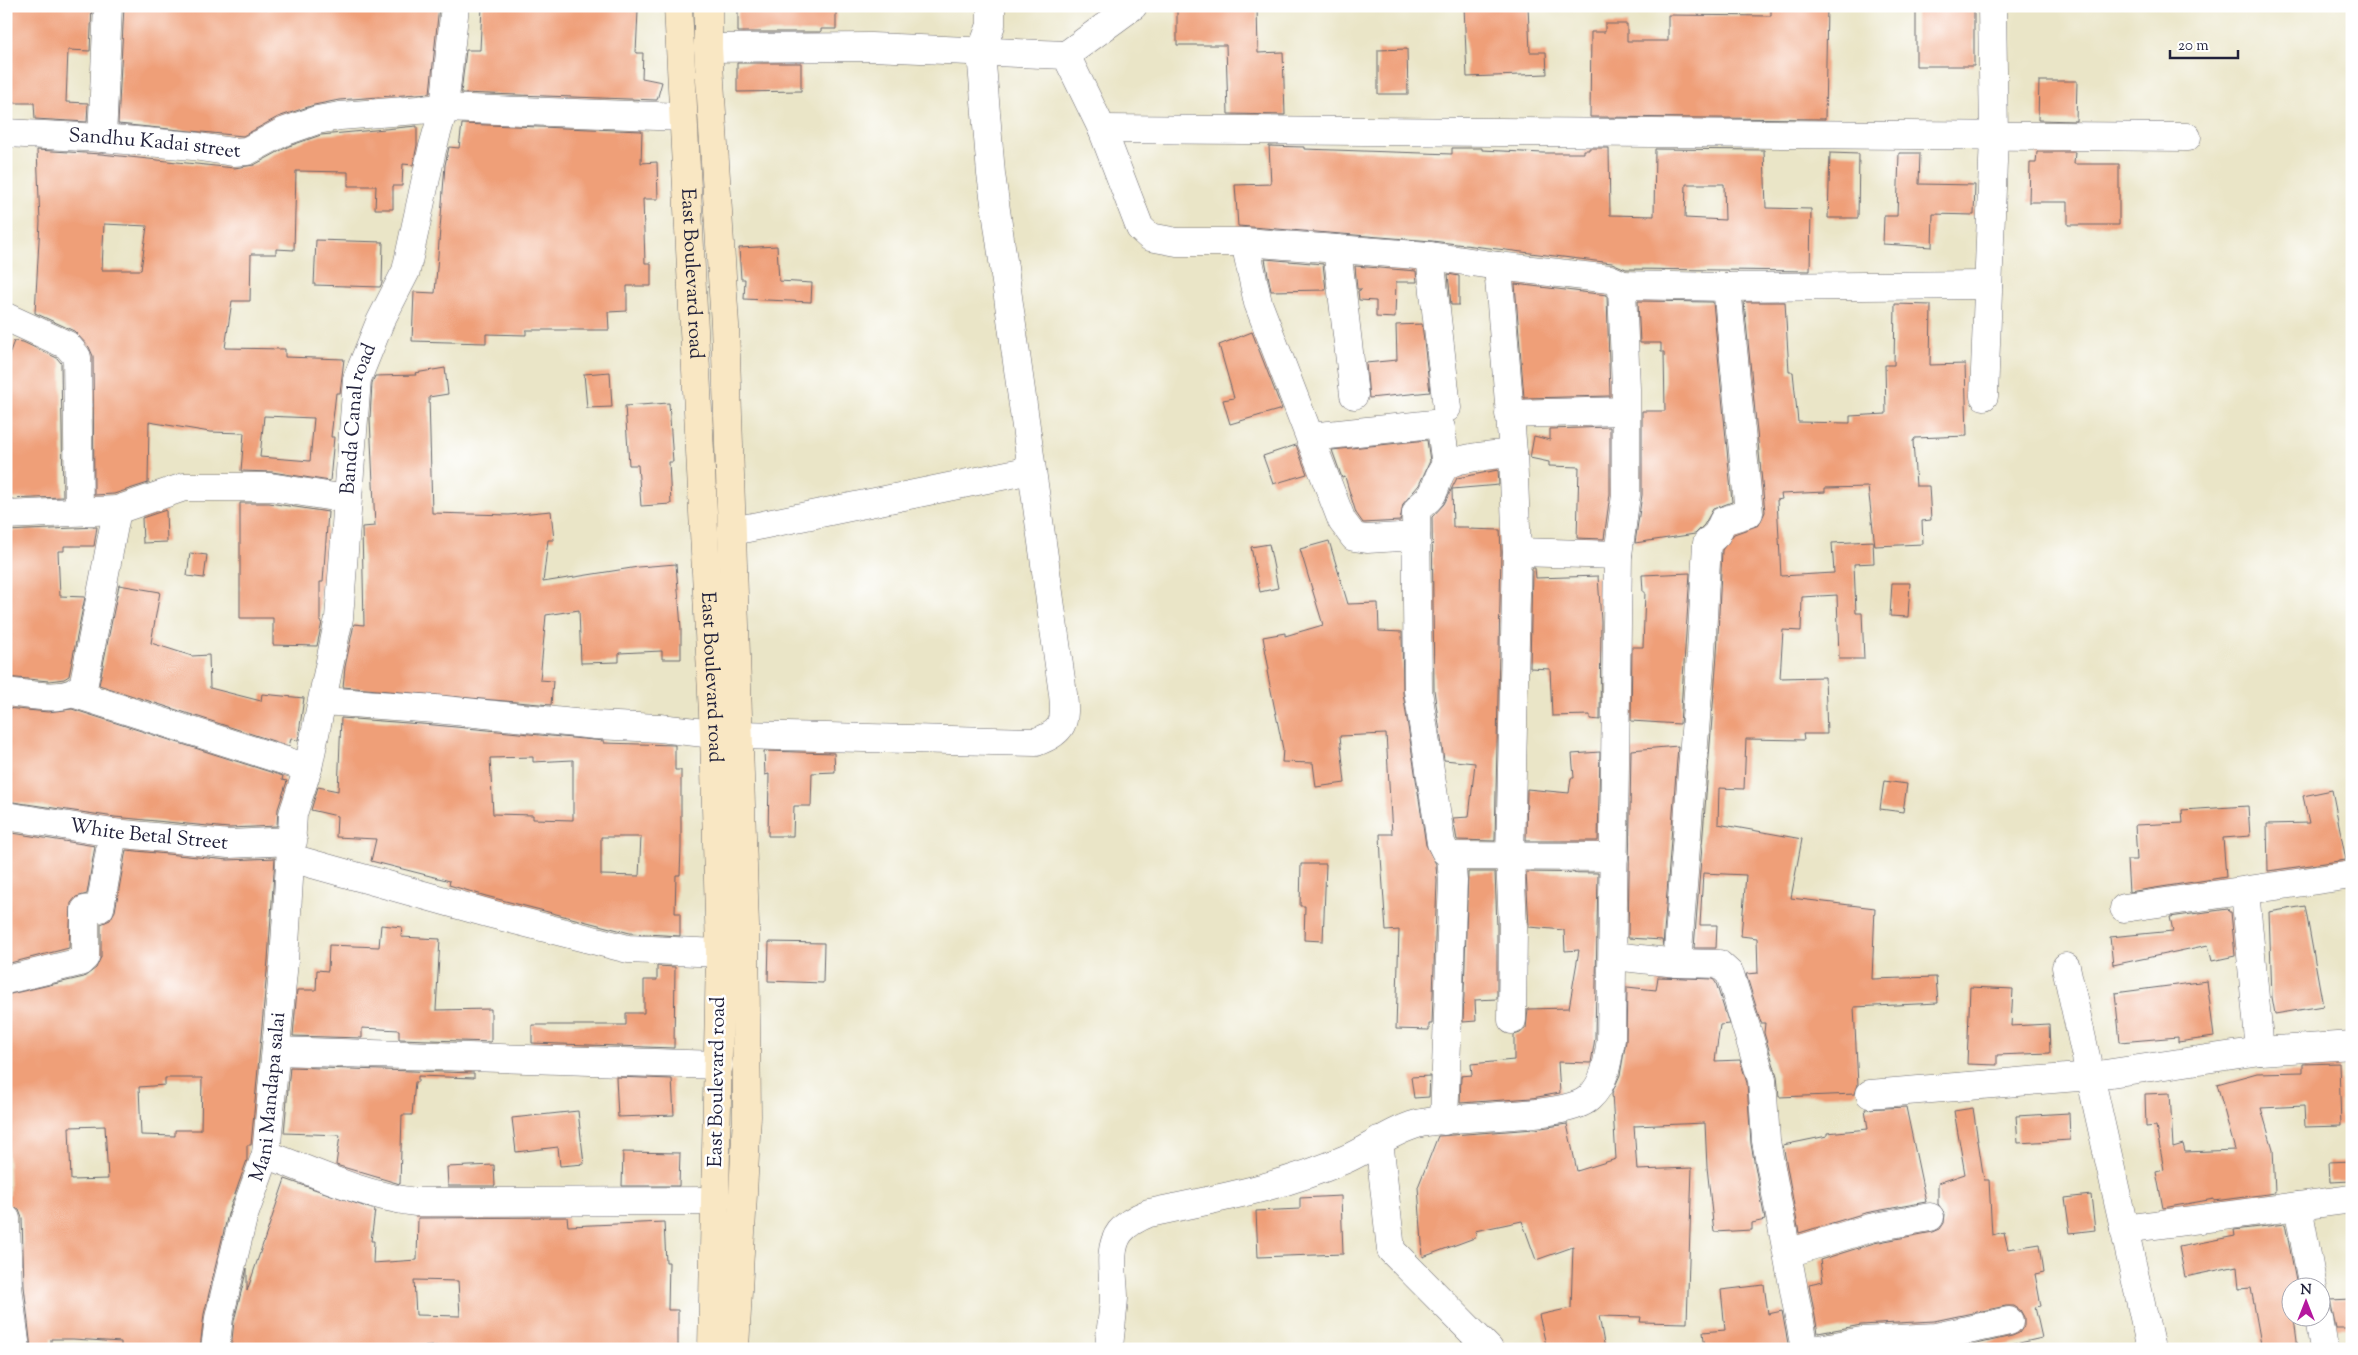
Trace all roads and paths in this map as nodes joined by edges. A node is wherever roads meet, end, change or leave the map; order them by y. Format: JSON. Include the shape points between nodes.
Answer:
{"nodes":[{"id":1,"x":108,"y":6,"type":"edge"},
{"id":2,"x":455,"y":6,"type":"edge"},
{"id":3,"x":678,"y":6,"type":"edge"},
{"id":4,"x":708,"y":6,"type":"edge"},
{"id":5,"x":991,"y":6,"type":"edge"},
{"id":6,"x":1133,"y":6,"type":"edge"},
{"id":7,"x":1992,"y":6,"type":"edge"},
{"id":8,"x":708,"y":48,"type":"junction"},
{"id":9,"x":981,"y":52,"type":"junction"},
{"id":10,"x":1066,"y":56,"type":"junction"},
{"id":11,"x":444,"y":108,"type":"junction"},
{"id":12,"x":683,"y":117,"type":"junction"},
{"id":13,"x":1102,"y":129,"type":"junction"},
{"id":14,"x":6,"y":133,"type":"edge"},
{"id":15,"x":1994,"y":136,"type":"junction"},
{"id":16,"x":2187,"y":137,"type":"dead end"},
{"id":17,"x":102,"y":138,"type":"junction"},
{"id":18,"x":1245,"y":242,"type":"junction"},
{"id":19,"x":1338,"y":249,"type":"junction"},
{"id":20,"x":1430,"y":256,"type":"junction"},
{"id":21,"x":1498,"y":266,"type":"junction"},
{"id":22,"x":1621,"y":285,"type":"junction"},
{"id":23,"x":1988,"y":285,"type":"junction"},
{"id":24,"x":1727,"y":287,"type":"junction"},
{"id":25,"x":6,"y":317,"type":"edge"},
{"id":26,"x":1354,"y":396,"type":"dead end"},
{"id":27,"x":1984,"y":396,"type":"dead end"},
{"id":28,"x":1447,"y":408,"type":"dead end"},
{"id":29,"x":1625,"y":411,"type":"junction"},
{"id":30,"x":1509,"y":414,"type":"junction"},
{"id":31,"x":1310,"y":436,"type":"junction"},
{"id":32,"x":1513,"y":454,"type":"junction"},
{"id":33,"x":1446,"y":466,"type":"junction"},
{"id":34,"x":1031,"y":470,"type":"junction"},
{"id":35,"x":347,"y":499,"type":"junction"},
{"id":36,"x":117,"y":510,"type":"junction"},
{"id":37,"x":79,"y":511,"type":"junction"},
{"id":38,"x":6,"y":515,"type":"edge"},
{"id":39,"x":733,"y":531,"type":"junction"},
{"id":40,"x":1416,"y":536,"type":"junction"},
{"id":41,"x":1517,"y":552,"type":"junction"},
{"id":42,"x":1618,"y":555,"type":"junction"},
{"id":43,"x":6,"y":692,"type":"edge"},
{"id":44,"x":75,"y":694,"type":"junction"},
{"id":45,"x":323,"y":701,"type":"junction"},
{"id":46,"x":714,"y":734,"type":"junction"},
{"id":47,"x":740,"y":735,"type":"junction"},
{"id":48,"x":308,"y":768,"type":"junction"},
{"id":49,"x":6,"y":816,"type":"edge"},
{"id":50,"x":113,"y":833,"type":"junction"},
{"id":51,"x":292,"y":850,"type":"junction"},
{"id":52,"x":1451,"y":856,"type":"junction"},
{"id":53,"x":1510,"y":856,"type":"junction"},
{"id":54,"x":1614,"y":857,"type":"junction"},
{"id":55,"x":2352,"y":876,"type":"edge"},
{"id":56,"x":2246,"y":891,"type":"junction"},
{"id":57,"x":2124,"y":908,"type":"dead end"},
{"id":58,"x":720,"y":953,"type":"junction"},
{"id":59,"x":1614,"y":956,"type":"junction"},
{"id":60,"x":1677,"y":963,"type":"junction"},
{"id":61,"x":2066,"y":967,"type":"dead end"},
{"id":62,"x":6,"y":980,"type":"edge"},
{"id":63,"x":1512,"y":1020,"type":"dead end"},
{"id":64,"x":2352,"y":1045,"type":"edge"},
{"id":65,"x":276,"y":1051,"type":"junction"},
{"id":66,"x":2260,"y":1051,"type":"junction"},
{"id":67,"x":719,"y":1065,"type":"junction"},
{"id":68,"x":2091,"y":1076,"type":"junction"},
{"id":69,"x":1870,"y":1094,"type":"dead end"},
{"id":70,"x":1444,"y":1121,"type":"junction"},
{"id":71,"x":1379,"y":1140,"type":"junction"},
{"id":72,"x":266,"y":1154,"type":"junction"},
{"id":73,"x":2352,"y":1199,"type":"edge"},
{"id":74,"x":716,"y":1201,"type":"junction"},
{"id":75,"x":2298,"y":1206,"type":"junction"},
{"id":76,"x":1930,"y":1217,"type":"dead end"},
{"id":77,"x":6,"y":1219,"type":"edge"},
{"id":78,"x":2124,"y":1229,"type":"junction"},
{"id":79,"x":1788,"y":1253,"type":"junction"},
{"id":80,"x":2311,"y":1278,"type":"edge"},
{"id":81,"x":2009,"y":1321,"type":"dead end"},
{"id":82,"x":2321,"y":1328,"type":"edge"},
{"id":83,"x":16,"y":1349,"type":"edge"},
{"id":84,"x":215,"y":1349,"type":"edge"},
{"id":85,"x":712,"y":1349,"type":"edge"},
{"id":86,"x":734,"y":1349,"type":"edge"},
{"id":87,"x":1109,"y":1349,"type":"edge"},
{"id":88,"x":1489,"y":1349,"type":"edge"},
{"id":89,"x":1805,"y":1349,"type":"edge"},
{"id":90,"x":1819,"y":1349,"type":"edge"},
{"id":91,"x":2151,"y":1349,"type":"edge"},
{"id":92,"x":2324,"y":1349,"type":"edge"}],
"edges":[{"from":1,"to":17,"type":"street"},
{"from":2,"to":11,"type":"street","name":"Banda Canal road"},
{"from":3,"to":12,"type":"main road","name":"East Boulevard road"},
{"from":4,"to":8,"type":"main road"},
{"from":5,"to":9,"type":"street","via":[[991,25]]},
{"from":6,"to":10,"type":"street"},
{"from":7,"to":15,"type":"street"},
{"from":8,"to":9,"type":"street","via":[[871,47]]},
{"from":8,"to":39,"type":"main road","via":[[726,326]]},
{"from":9,"to":10,"type":"street"},
{"from":9,"to":34,"type":"street","via":[[990,174]]},
{"from":10,"to":13,"type":"street"},
{"from":11,"to":12,"type":"street","name":"Sandhu Kadai street"},
{"from":11,"to":17,"type":"street","name":"Sandhu Kadai street","via":[[328,117],[283,132],[240,152]]},
{"from":11,"to":35,"type":"street","name":"Banda Canal road","via":[[406,271],[357,378]]},
{"from":12,"to":46,"type":"main road","name":"East Boulevard road"},
{"from":13,"to":15,"type":"street"},
{"from":13,"to":18,"type":"street","via":[[1140,228],[1150,237],[1196,243]]},
{"from":14,"to":17,"type":"street","name":"Sandhu Kadai street"},
{"from":15,"to":16,"type":"street"},
{"from":15,"to":23,"type":"street"},
{"from":18,"to":19,"type":"street"},
{"from":18,"to":31,"type":"street","via":[[1258,303]]},
{"from":19,"to":20,"type":"street"},
{"from":19,"to":26,"type":"street"},
{"from":20,"to":21,"type":"street"},
{"from":20,"to":28,"type":"street"},
{"from":21,"to":22,"type":"street","via":[[1610,279]]},
{"from":21,"to":30,"type":"street"},
{"from":22,"to":24,"type":"street"},
{"from":22,"to":29,"type":"street"},
{"from":23,"to":24,"type":"street"},
{"from":23,"to":27,"type":"street"},
{"from":24,"to":60,"type":"street","via":[[1749,513],[1723,521],[1707,544]]},
{"from":25,"to":37,"type":"street","via":[[67,345],[77,357]]},
{"from":29,"to":30,"type":"street"},
{"from":29,"to":42,"type":"street","via":[[1626,495]]},
{"from":30,"to":32,"type":"street"},
{"from":31,"to":33,"type":"street","via":[[1433,424],[1441,428]]},
{"from":31,"to":40,"type":"street","via":[[1342,521],[1354,537]]},
{"from":32,"to":33,"type":"street","via":[[1459,461]]},
{"from":32,"to":41,"type":"street"},
{"from":33,"to":40,"type":"street","via":[[1431,496],[1419,505]]},
{"from":34,"to":39,"type":"street"},
{"from":34,"to":47,"type":"street","via":[[1065,711],[1061,728],[1053,736],[1036,742]]},
{"from":35,"to":36,"type":"street","via":[[270,487],[184,487]]},
{"from":35,"to":45,"type":"street","name":"Banda Canal road","via":[[339,618]]},
{"from":36,"to":37,"type":"street"},
{"from":36,"to":44,"type":"street","via":[[84,683]]},
{"from":37,"to":38,"type":"street"},
{"from":39,"to":47,"type":"main road"},
{"from":40,"to":52,"type":"street","via":[[1418,691],[1441,843]]},
{"from":41,"to":42,"type":"street"},
{"from":41,"to":53,"type":"street"},
{"from":42,"to":54,"type":"street"},
{"from":43,"to":44,"type":"street"},
{"from":44,"to":48,"type":"street"},
{"from":45,"to":46,"type":"street"},
{"from":45,"to":48,"type":"street","name":"Banda Canal road"},
{"from":46,"to":58,"type":"main road","name":"East Boulevard road"},
{"from":47,"to":86,"type":"main road","via":[[747,1116]]},
{"from":48,"to":51,"type":"street","name":"Banda Canal road","via":[[293,814]]},
{"from":49,"to":50,"type":"street","name":"White Betal Street"},
{"from":50,"to":51,"type":"street","name":"White Betal Street"},
{"from":50,"to":62,"type":"street","via":[[100,908],[85,910],[85,957],[80,962]]},
{"from":51,"to":58,"type":"street","name":"White Betal Street","via":[[490,914],[628,949]]},
{"from":51,"to":65,"type":"street","name":"Mani Mandapa salai"},
{"from":52,"to":53,"type":"street"},
{"from":52,"to":70,"type":"street"},
{"from":53,"to":54,"type":"street"},
{"from":53,"to":63,"type":"street"},
{"from":54,"to":59,"type":"street"},
{"from":55,"to":56,"type":"street"},
{"from":56,"to":57,"type":"street"},
{"from":56,"to":66,"type":"street"},
{"from":58,"to":67,"type":"main road","name":"East Boulevard road"},
{"from":59,"to":60,"type":"street"},
{"from":59,"to":70,"type":"street","via":[[1612,1039],[1608,1065],[1589,1098],[1565,1110]]},
{"from":60,"to":79,"type":"street","via":[[1719,964],[1730,974],[1762,1080],[1766,1142]]},
{"from":61,"to":68,"type":"street"},
{"from":64,"to":66,"type":"street"},
{"from":65,"to":67,"type":"street"},
{"from":65,"to":72,"type":"street","name":"Mani Mandapa salai"},
{"from":66,"to":68,"type":"street"},
{"from":67,"to":74,"type":"main road","name":"East Boulevard road"},
{"from":68,"to":69,"type":"street"},
{"from":68,"to":78,"type":"street"},
{"from":70,"to":71,"type":"street","via":[[1418,1124]]},
{"from":71,"to":87,"type":"street","via":[[1347,1158],[1265,1188],[1137,1218],[1120,1232],[1115,1241]]},
{"from":71,"to":88,"type":"street","via":[[1391,1250]]},
{"from":72,"to":74,"type":"street","via":[[394,1200]]},
{"from":72,"to":84,"type":"street","name":"Mani Mandapa salai","via":[[243,1218],[219,1318]]},
{"from":73,"to":75,"type":"street"},
{"from":74,"to":85,"type":"main road","name":"East Boulevard road"},
{"from":75,"to":78,"type":"street"},
{"from":75,"to":80,"type":"street"},
{"from":76,"to":79,"type":"street","via":[[1870,1228]]},
{"from":77,"to":83,"type":"street","via":[[8,1287]]},
{"from":78,"to":91,"type":"street"},
{"from":79,"to":89,"type":"street"},
{"from":81,"to":90,"type":"street","via":[[1936,1337],[1862,1341]]},
{"from":82,"to":92,"type":"street"}]}
